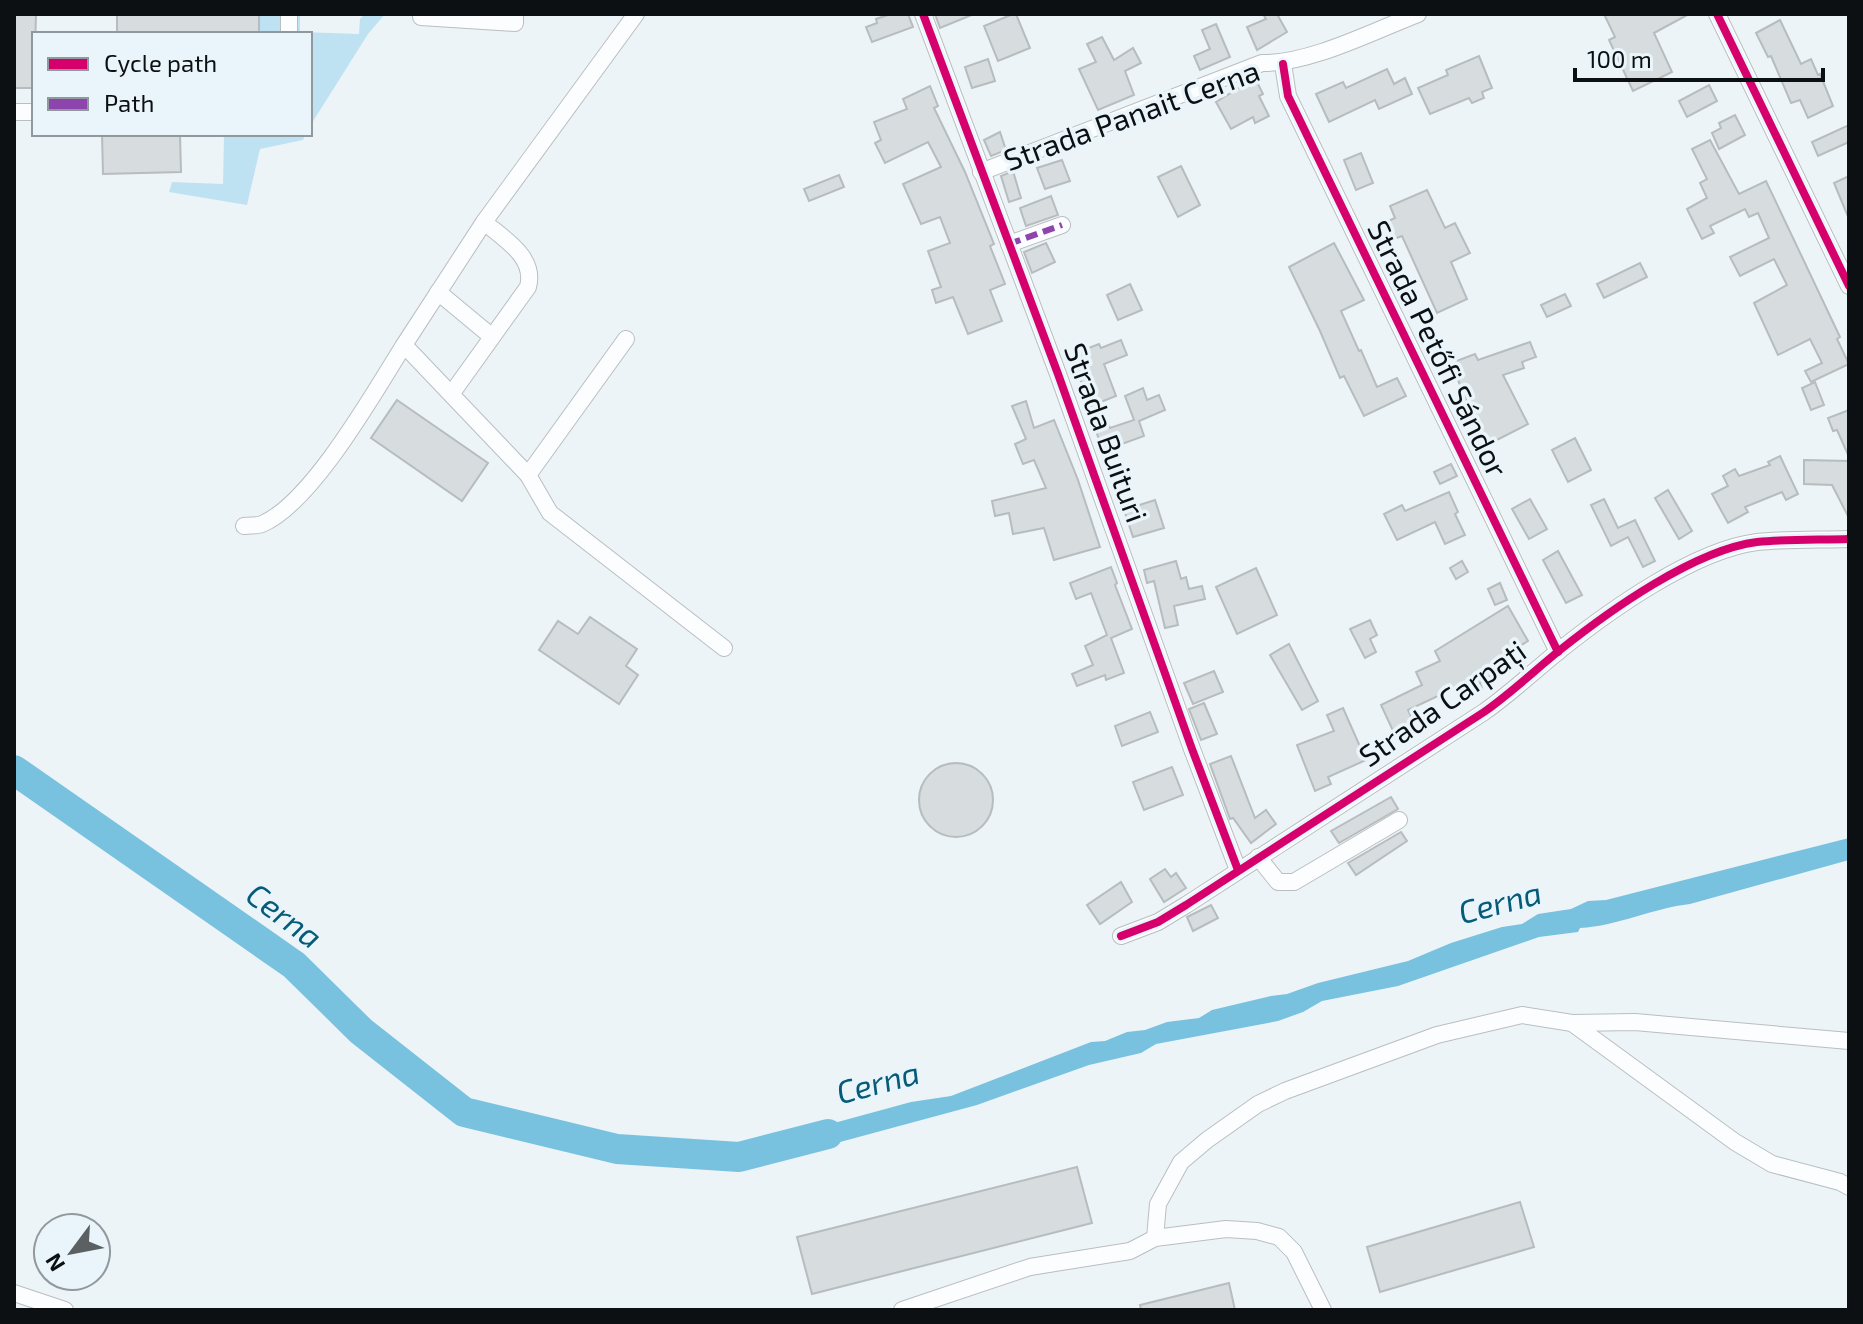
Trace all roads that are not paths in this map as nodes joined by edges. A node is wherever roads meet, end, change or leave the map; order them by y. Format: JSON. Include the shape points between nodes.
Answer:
{"nodes":[{"id":1,"x":421,"y":14,"type":"edge"},
{"id":2,"x":515,"y":14,"type":"edge"},
{"id":3,"x":636,"y":14,"type":"edge"},
{"id":4,"x":923,"y":14,"type":"edge"},
{"id":5,"x":1418,"y":14,"type":"edge"},
{"id":6,"x":1717,"y":14,"type":"edge"},
{"id":7,"x":1283,"y":64,"type":"junction"},
{"id":8,"x":981,"y":172,"type":"junction"},
{"id":9,"x":484,"y":222,"type":"junction"},
{"id":10,"x":1062,"y":225,"type":"dead end"},
{"id":11,"x":1009,"y":244,"type":"junction"},
{"id":12,"x":1849,"y":286,"type":"edge"},
{"id":13,"x":438,"y":292,"type":"junction"},
{"id":14,"x":491,"y":336,"type":"junction"},
{"id":15,"x":626,"y":339,"type":"dead end"},
{"id":16,"x":404,"y":345,"type":"junction"},
{"id":17,"x":452,"y":393,"type":"junction"},
{"id":18,"x":528,"y":475,"type":"junction"},
{"id":19,"x":244,"y":526,"type":"dead end"},
{"id":20,"x":1849,"y":539,"type":"edge"},
{"id":21,"x":724,"y":648,"type":"dead end"},
{"id":22,"x":1558,"y":652,"type":"junction"},
{"id":23,"x":1399,"y":820,"type":"dead end"},
{"id":24,"x":1258,"y":857,"type":"junction"},
{"id":25,"x":1238,"y":870,"type":"junction"},
{"id":26,"x":1121,"y":936,"type":"dead end"},
{"id":27,"x":1572,"y":1023,"type":"junction"},
{"id":28,"x":1849,"y":1041,"type":"edge"},
{"id":29,"x":1849,"y":1187,"type":"edge"},
{"id":30,"x":1155,"y":1238,"type":"junction"},
{"id":31,"x":14,"y":1293,"type":"edge"},
{"id":32,"x":65,"y":1310,"type":"edge"},
{"id":33,"x":902,"y":1310,"type":"edge"},
{"id":34,"x":1323,"y":1310,"type":"edge"}],
"edges":[{"from":1,"to":2,"type":"street","via":[[515,23]]},
{"from":3,"to":9,"type":"street"},
{"from":4,"to":8,"type":"street","name":"Strada Buituri"},
{"from":5,"to":7,"type":"street","name":"Strada Panait Cerna"},
{"from":6,"to":12,"type":"street"},
{"from":7,"to":8,"type":"street","name":"Strada Panait Cerna","via":[[1262,63]]},
{"from":7,"to":22,"type":"street","name":"Strada Petőfi Sándor","via":[[1288,96]]},
{"from":8,"to":11,"type":"street","name":"Strada Buituri"},
{"from":9,"to":13,"type":"street"},
{"from":9,"to":14,"type":"street","via":[[522,255],[531,276]]},
{"from":10,"to":11,"type":"street"},
{"from":11,"to":25,"type":"street","name":"Strada Buituri"},
{"from":13,"to":14,"type":"street"},
{"from":13,"to":16,"type":"street"},
{"from":14,"to":17,"type":"street"},
{"from":15,"to":18,"type":"street"},
{"from":16,"to":17,"type":"street"},
{"from":16,"to":19,"type":"street","via":[[341,444],[287,508],[260,525]]},
{"from":17,"to":18,"type":"street"},
{"from":18,"to":21,"type":"street","via":[[550,513]]},
{"from":20,"to":22,"type":"street","name":"Strada Carpați","via":[[1756,542],[1729,549],[1659,582]]},
{"from":22,"to":24,"type":"street","name":"Strada Carpați","via":[[1502,699]]},
{"from":23,"to":24,"type":"street","via":[[1294,882],[1278,882]]},
{"from":24,"to":25,"type":"street","name":"Strada Carpați"},
{"from":25,"to":26,"type":"street","name":"Strada Carpați","via":[[1158,922]]},
{"from":27,"to":28,"type":"street","via":[[1635,1022]]},
{"from":27,"to":29,"type":"street","via":[[1772,1164]]},
{"from":27,"to":30,"type":"street","via":[[1522,1015],[1437,1035],[1258,1104],[1181,1162],[1158,1204]]},
{"from":30,"to":33,"type":"street","via":[[1130,1251],[1030,1267]]},
{"from":30,"to":34,"type":"street","via":[[1226,1229],[1279,1237],[1294,1252]]},
{"from":31,"to":32,"type":"street"}]}
